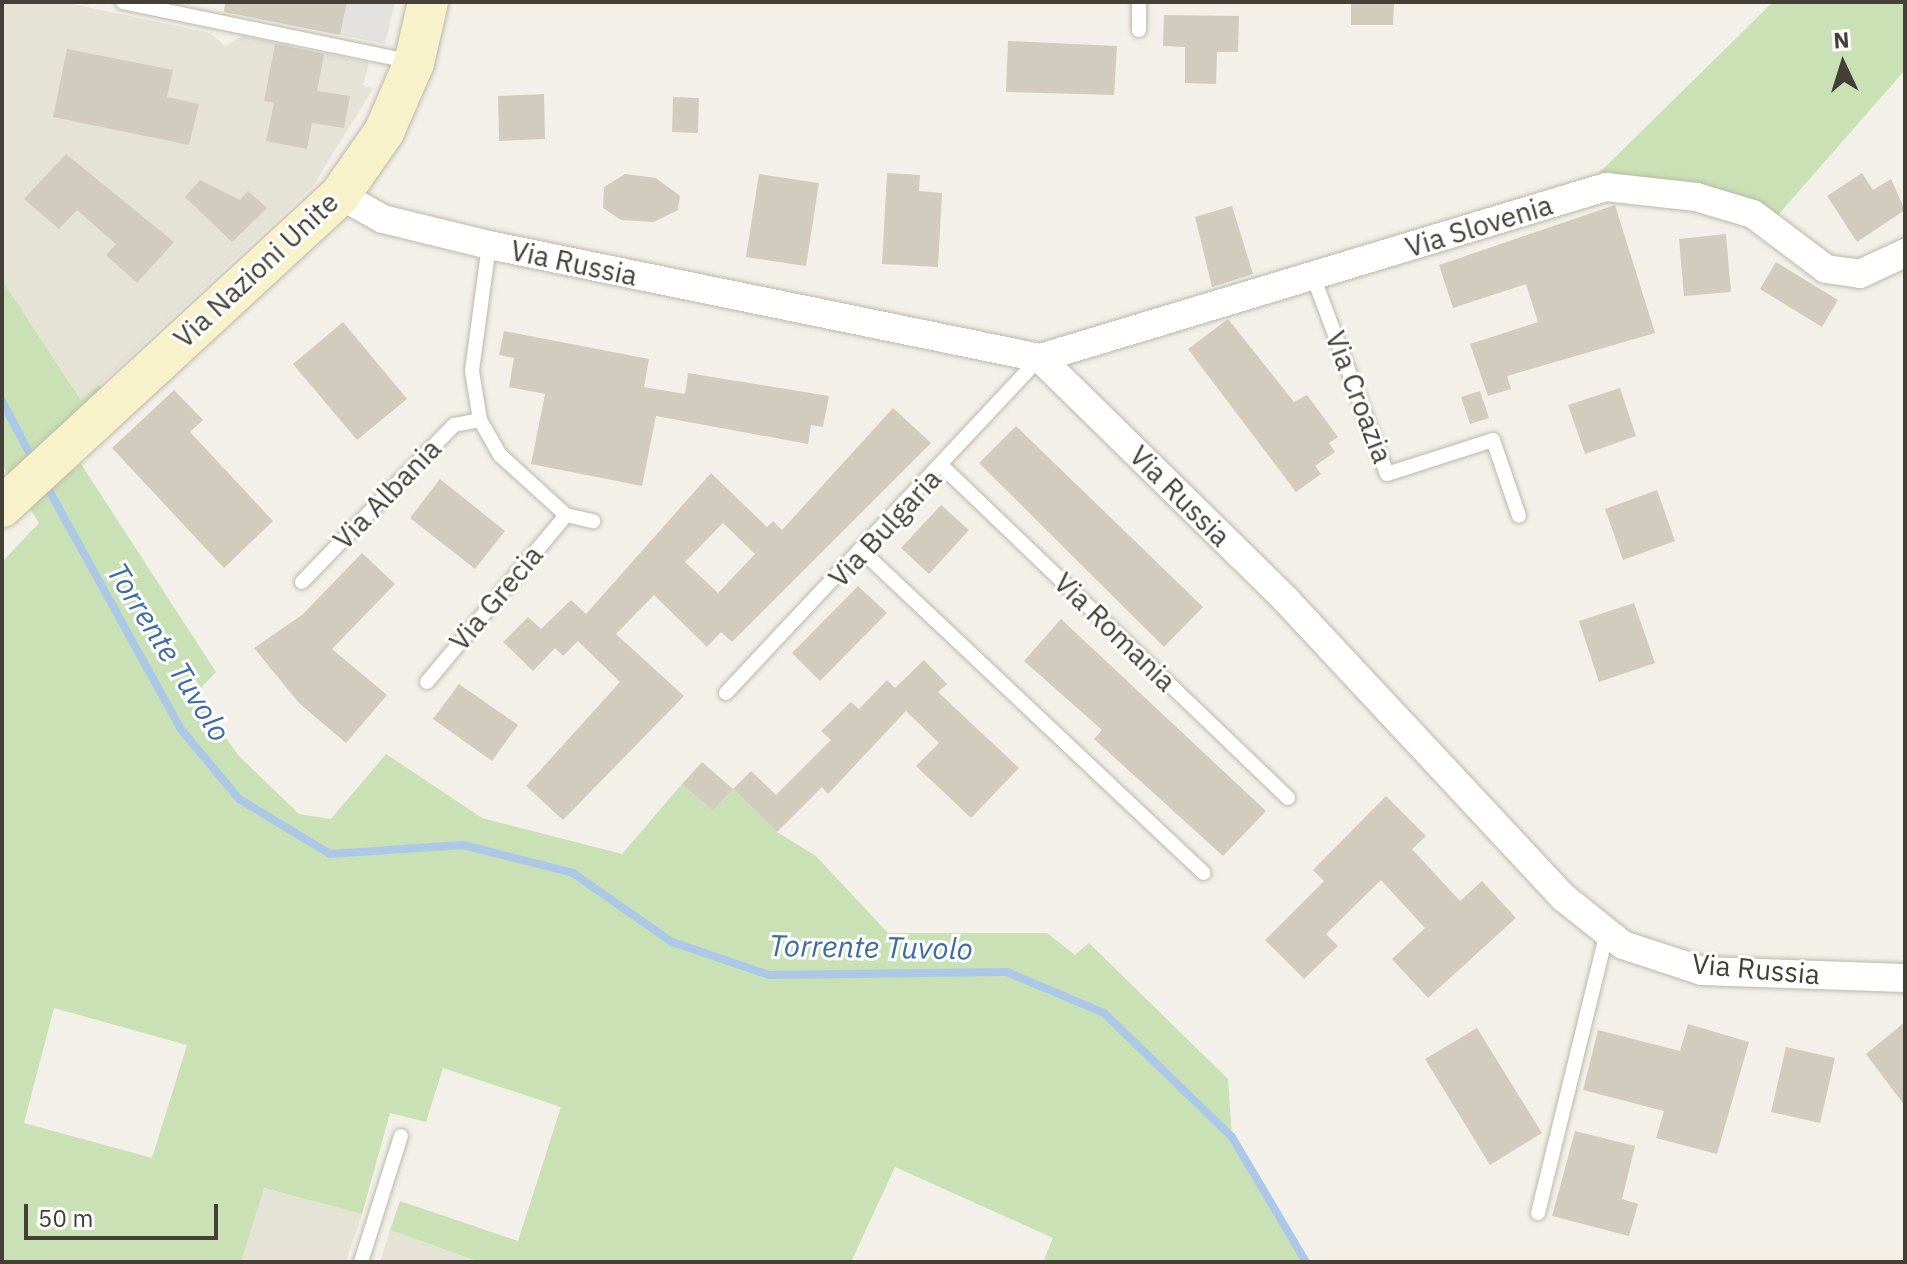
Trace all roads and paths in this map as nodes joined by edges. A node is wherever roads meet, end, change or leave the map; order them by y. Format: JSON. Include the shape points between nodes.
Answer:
{"nodes":[{"id":1,"x":123,"y":2,"type":"edge"},
{"id":2,"x":428,"y":2,"type":"edge"},
{"id":3,"x":1139,"y":2,"type":"edge"},
{"id":4,"x":1139,"y":30,"type":"dead end"},
{"id":5,"x":414,"y":63,"type":"junction"},
{"id":6,"x":340,"y":195,"type":"junction"},
{"id":7,"x":489,"y":245,"type":"junction"},
{"id":8,"x":1905,"y":253,"type":"edge"},
{"id":9,"x":1313,"y":276,"type":"junction"},
{"id":10,"x":1040,"y":358,"type":"junction"},
{"id":11,"x":480,"y":420,"type":"junction"},
{"id":12,"x":943,"y":467,"type":"junction"},
{"id":13,"x":7,"y":502,"type":"edge"},
{"id":14,"x":566,"y":515,"type":"junction"},
{"id":15,"x":1519,"y":516,"type":"dead end"},
{"id":16,"x":593,"y":521,"type":"dead end"},
{"id":17,"x":863,"y":552,"type":"junction"},
{"id":18,"x":302,"y":582,"type":"dead end"},
{"id":19,"x":427,"y":682,"type":"dead end"},
{"id":20,"x":726,"y":693,"type":"dead end"},
{"id":21,"x":1288,"y":798,"type":"dead end"},
{"id":22,"x":1204,"y":873,"type":"dead end"},
{"id":23,"x":1607,"y":932,"type":"junction"},
{"id":24,"x":1905,"y":978,"type":"edge"},
{"id":25,"x":401,"y":1136,"type":"dead end"},
{"id":26,"x":1538,"y":1213,"type":"dead end"},
{"id":27,"x":361,"y":1262,"type":"edge"}],
"edges":[{"from":1,"to":5,"type":"lane"},
{"from":2,"to":5,"type":"street","name":"Via Nazioni Unite"},
{"from":3,"to":4,"type":"lane"},
{"from":5,"to":6,"type":"street","name":"Via Nazioni Unite","via":[[384,132]]},
{"from":6,"to":7,"type":"street","name":"Via Russia","via":[[383,219]]},
{"from":6,"to":13,"type":"street","name":"Via Nazioni Unite"},
{"from":7,"to":10,"type":"street","name":"Via Russia"},
{"from":7,"to":11,"type":"lane","via":[[472,371]]},
{"from":8,"to":9,"type":"street","name":"Via Slovenia","via":[[1860,274],[1826,269],[1753,214],[1635,186],[1606,187]]},
{"from":9,"to":10,"type":"street","name":"Via Slovenia"},
{"from":9,"to":15,"type":"lane","name":"Via Croazia","via":[[1387,474],[1493,440]]},
{"from":10,"to":12,"type":"lane","name":"Via Bulgaria"},
{"from":10,"to":23,"type":"street","name":"Via Russia","via":[[1287,601],[1563,897]]},
{"from":11,"to":14,"type":"lane","via":[[500,455]]},
{"from":11,"to":18,"type":"lane","name":"Via Albania","via":[[454,425]]},
{"from":12,"to":17,"type":"lane","name":"Via Bulgaria"},
{"from":12,"to":21,"type":"lane","name":"Via Romania"},
{"from":14,"to":16,"type":"lane"},
{"from":14,"to":19,"type":"lane","name":"Via Grecia"},
{"from":17,"to":20,"type":"lane","name":"Via Bulgaria"},
{"from":17,"to":22,"type":"lane"},
{"from":23,"to":24,"type":"street","name":"Via Russia","via":[[1623,945],[1702,971]]},
{"from":23,"to":26,"type":"lane"},
{"from":25,"to":27,"type":"lane"}]}
